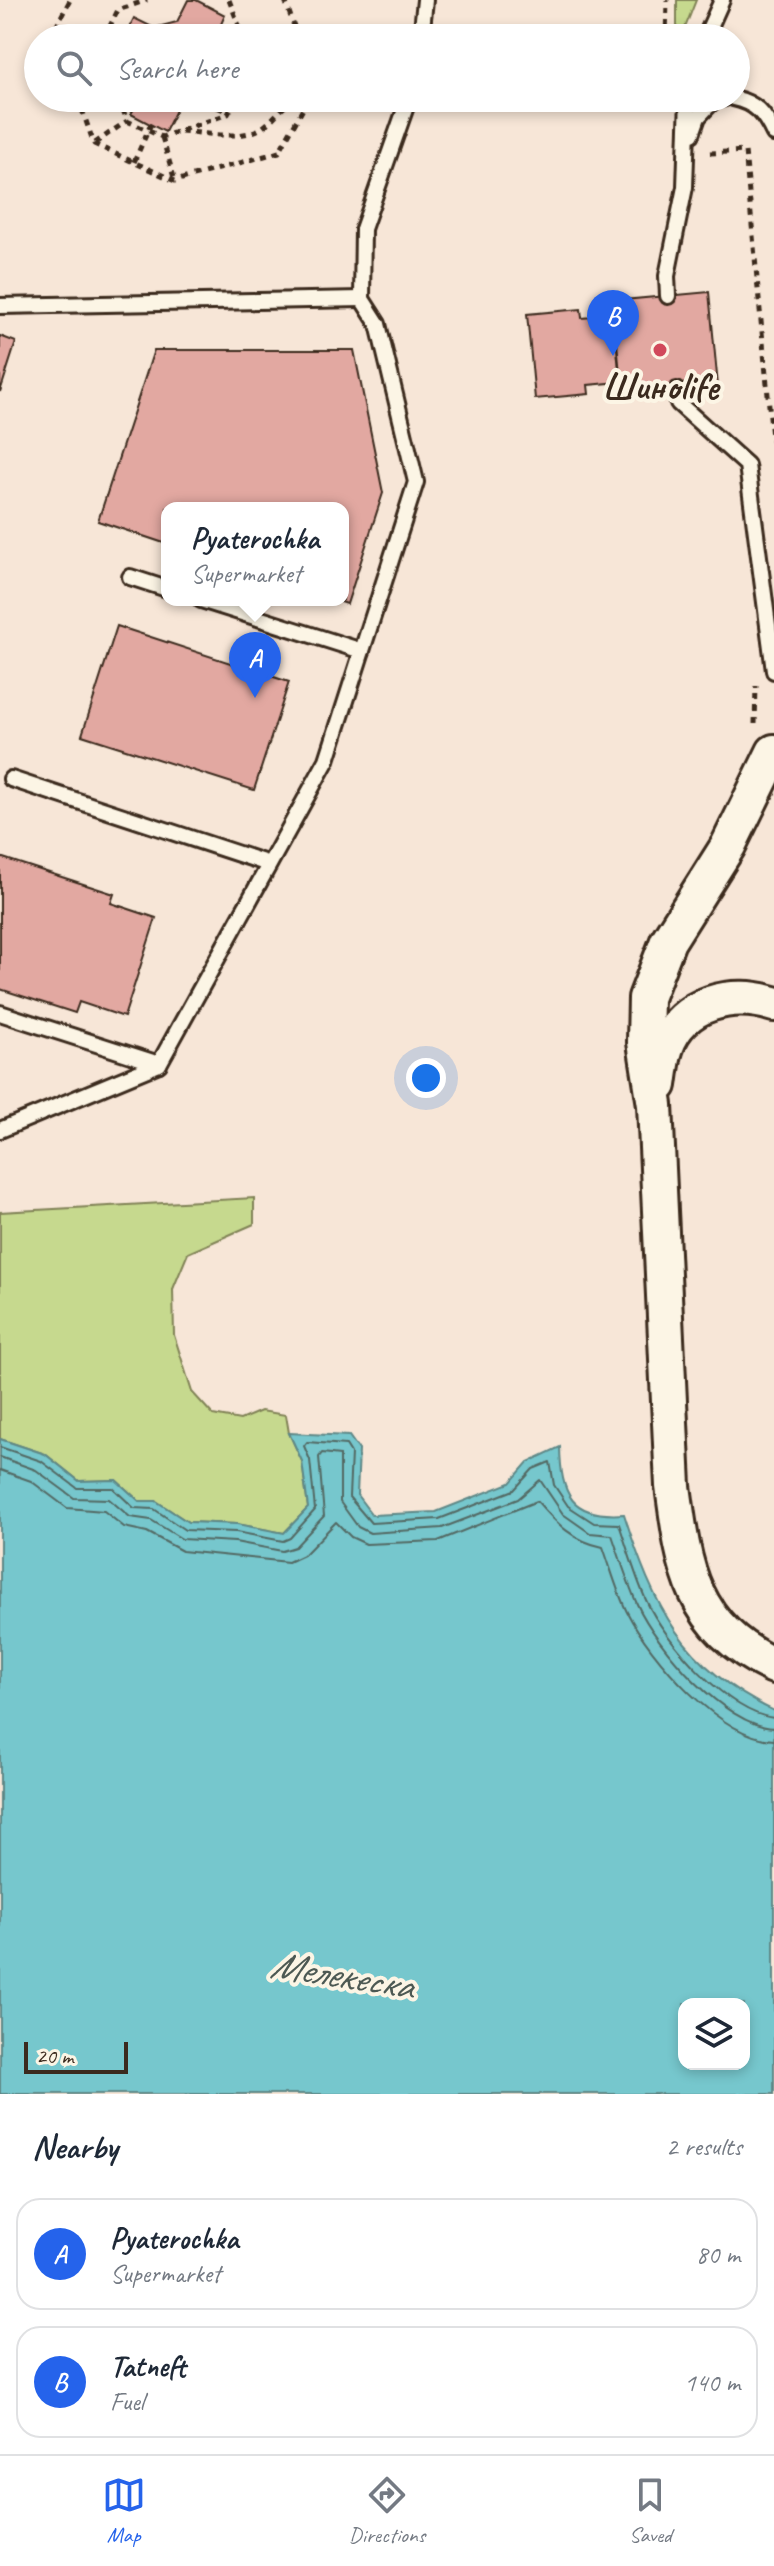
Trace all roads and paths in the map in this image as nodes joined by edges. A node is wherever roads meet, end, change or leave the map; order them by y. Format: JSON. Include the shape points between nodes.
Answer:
{"nodes":[{"id":1,"x":147,"y":0,"type":"edge"},
{"id":2,"x":229,"y":0,"type":"edge"},
{"id":3,"x":285,"y":0,"type":"edge"},
{"id":4,"x":425,"y":0,"type":"edge"},
{"id":5,"x":667,"y":0,"type":"edge"},
{"id":6,"x":722,"y":0,"type":"edge"},
{"id":7,"x":68,"y":1,"type":"edge"},
{"id":8,"x":57,"y":24,"type":"edge"},
{"id":9,"x":111,"y":24,"type":"edge"},
{"id":10,"x":238,"y":24,"type":"edge"},
{"id":11,"x":293,"y":24,"type":"edge"},
{"id":12,"x":422,"y":24,"type":"edge"},
{"id":13,"x":666,"y":24,"type":"edge"},
{"id":14,"x":711,"y":24,"type":"edge"},
{"id":15,"x":750,"y":102,"type":"edge"},
{"id":16,"x":83,"y":112,"type":"edge"},
{"id":17,"x":124,"y":112,"type":"edge"},
{"id":18,"x":229,"y":112,"type":"edge"},
{"id":19,"x":275,"y":112,"type":"edge"},
{"id":20,"x":301,"y":112,"type":"edge"},
{"id":21,"x":404,"y":112,"type":"edge"},
{"id":22,"x":687,"y":112,"type":"edge"},
{"id":23,"x":703,"y":112,"type":"edge"},
{"id":24,"x":127,"y":121,"type":"junction"},
{"id":25,"x":151,"y":124,"type":"dead end"},
{"id":26,"x":147,"y":131,"type":"junction"},
{"id":27,"x":179,"y":131,"type":"junction"},
{"id":28,"x":774,"y":134,"type":"edge"},
{"id":29,"x":162,"y":137,"type":"junction"},
{"id":30,"x":94,"y":144,"type":"junction"},
{"id":31,"x":686,"y":153,"type":"junction"},
{"id":32,"x":134,"y":162,"type":"junction"},
{"id":33,"x":175,"y":181,"type":"junction"},
{"id":34,"x":668,"y":296,"type":"dead end"},
{"id":35,"x":362,"y":299,"type":"junction"},
{"id":36,"x":0,"y":306,"type":"edge"},
{"id":37,"x":677,"y":390,"type":"dead end"},
{"id":38,"x":774,"y":459,"type":"edge"},
{"id":39,"x":130,"y":577,"type":"dead end"},
{"id":40,"x":161,"y":587,"type":"edge"},
{"id":41,"x":220,"y":606,"type":"edge"},
{"id":42,"x":362,"y":651,"type":"junction"},
{"id":43,"x":774,"y":671,"type":"edge"},
{"id":44,"x":774,"y":752,"type":"edge"},
{"id":45,"x":11,"y":779,"type":"dead end"},
{"id":46,"x":269,"y":864,"type":"junction"},
{"id":47,"x":774,"y":1004,"type":"edge"},
{"id":48,"x":0,"y":1013,"type":"edge"},
{"id":49,"x":159,"y":1064,"type":"junction"},
{"id":50,"x":655,"y":1105,"type":"junction"},
{"id":51,"x":0,"y":1130,"type":"edge"},
{"id":52,"x":774,"y":1666,"type":"edge"}],
"edges":[{"from":1,"to":9,"type":"path","via":[[118,10]]},
{"from":2,"to":10,"type":"path"},
{"from":3,"to":11,"type":"path"},
{"from":4,"to":12,"type":"lane"},
{"from":5,"to":13,"type":"path"},
{"from":6,"to":14,"type":"lane"},
{"from":7,"to":8,"type":"path"},
{"from":15,"to":28,"type":"lane","via":[[764,113]]},
{"from":16,"to":30,"type":"path"},
{"from":17,"to":24,"type":"path"},
{"from":18,"to":27,"type":"path"},
{"from":19,"to":27,"type":"path","via":[[262,128],[235,134]]},
{"from":20,"to":33,"type":"path","via":[[279,152]]},
{"from":21,"to":35,"type":"lane","via":[[363,229]]},
{"from":22,"to":31,"type":"lane"},
{"from":23,"to":31,"type":"lane"},
{"from":24,"to":26,"type":"path"},
{"from":24,"to":30,"type":"path"},
{"from":25,"to":26,"type":"path"},
{"from":26,"to":29,"type":"path"},
{"from":26,"to":32,"type":"path"},
{"from":27,"to":29,"type":"path"},
{"from":29,"to":33,"type":"path"},
{"from":30,"to":32,"type":"path"},
{"from":31,"to":34,"type":"lane"},
{"from":31,"to":38,"type":"path","via":[[745,151]]},
{"from":32,"to":33,"type":"path"},
{"from":35,"to":36,"type":"lane"},
{"from":35,"to":42,"type":"lane","via":[[378,324],[416,482]]},
{"from":37,"to":43,"type":"lane","via":[[678,403],[747,465]]},
{"from":39,"to":40,"type":"lane"},
{"from":41,"to":42,"type":"lane"},
{"from":42,"to":46,"type":"lane","via":[[327,760]]},
{"from":44,"to":50,"type":"street","via":[[728,846],[668,941],[646,998],[645,1042]]},
{"from":45,"to":46,"type":"lane"},
{"from":46,"to":49,"type":"lane"},
{"from":47,"to":50,"type":"street","via":[[737,997],[696,1010],[667,1045]]},
{"from":48,"to":49,"type":"lane"},
{"from":49,"to":51,"type":"lane"},
{"from":50,"to":52,"type":"street","via":[[673,1486],[681,1548],[717,1630]]}]}
